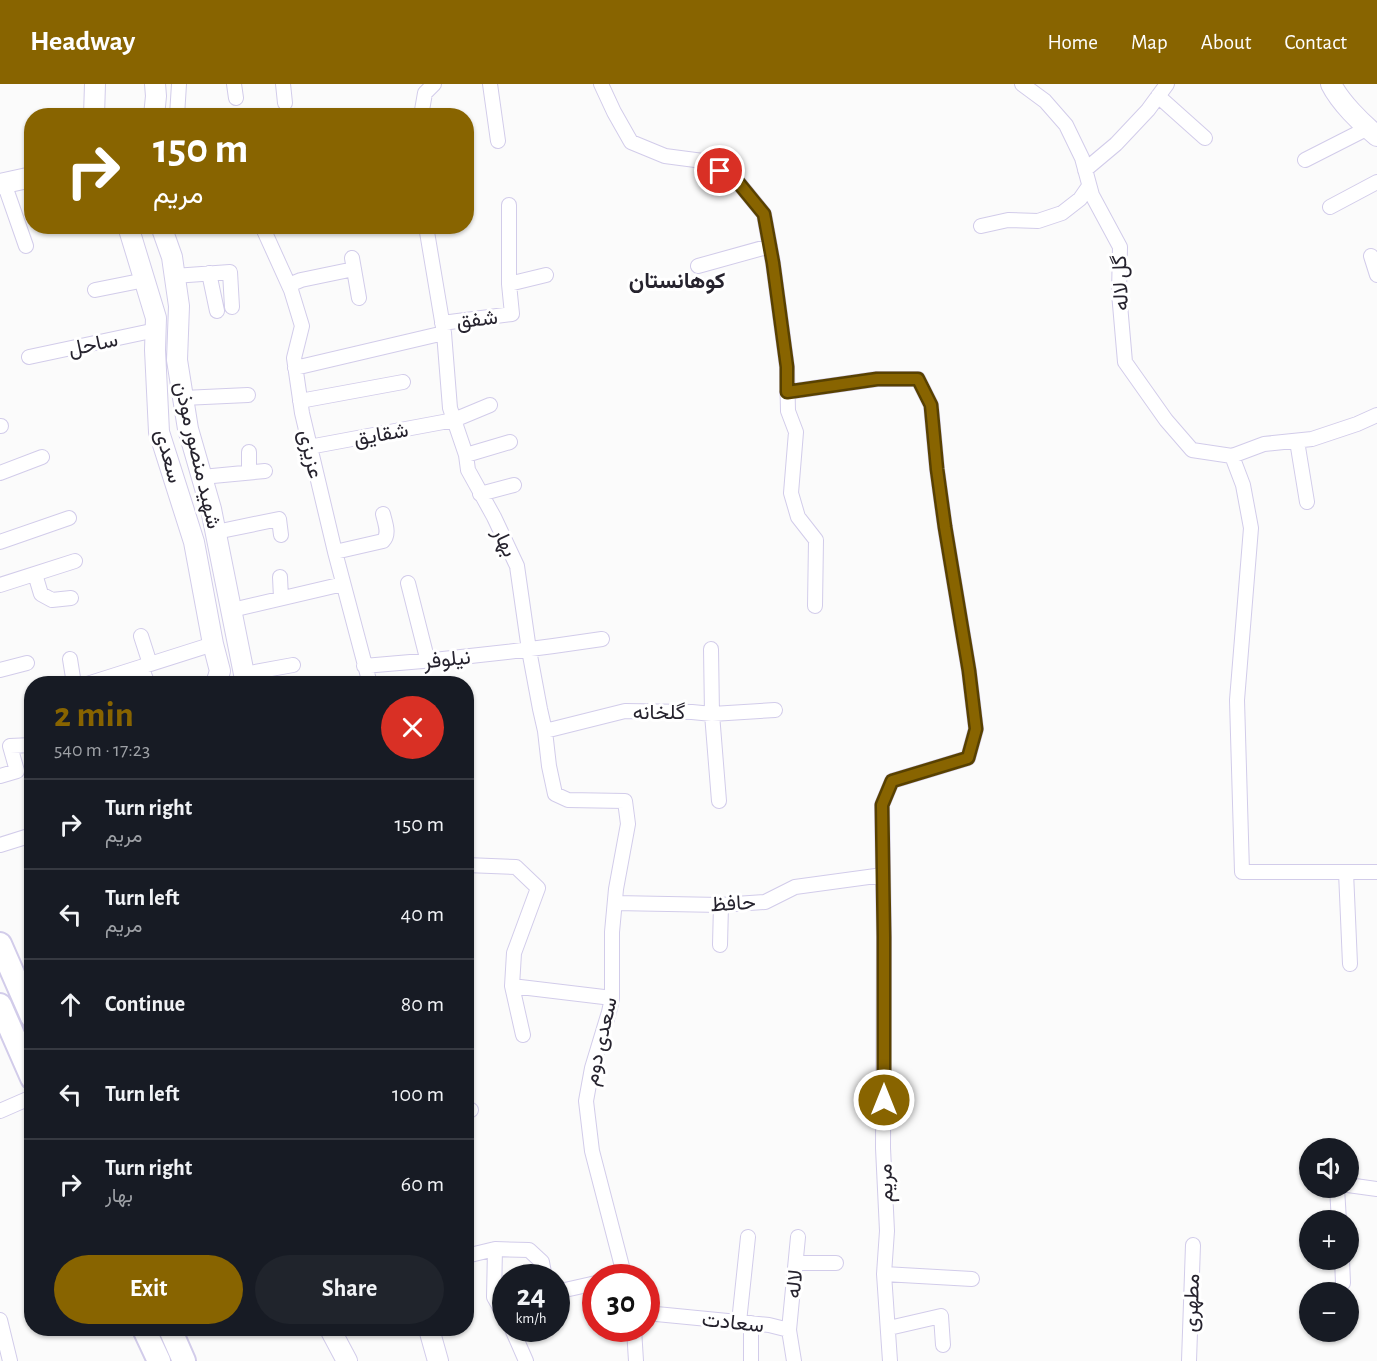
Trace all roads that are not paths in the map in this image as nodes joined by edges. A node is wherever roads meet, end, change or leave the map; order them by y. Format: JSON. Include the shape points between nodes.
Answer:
{"nodes":[{"id":1,"x":95,"y":84,"type":"edge"},
{"id":2,"x":155,"y":84,"type":"edge"},
{"id":3,"x":179,"y":84,"type":"edge"},
{"id":4,"x":283,"y":84,"type":"edge"},
{"id":5,"x":434,"y":84,"type":"edge"},
{"id":6,"x":490,"y":84,"type":"edge"},
{"id":7,"x":602,"y":84,"type":"edge"},
{"id":8,"x":1022,"y":84,"type":"edge"},
{"id":9,"x":1167,"y":84,"type":"edge"},
{"id":10,"x":1331,"y":84,"type":"edge"},
{"id":11,"x":1158,"y":96,"type":"junction"},
{"id":12,"x":285,"y":103,"type":"dead end"},
{"id":13,"x":94,"y":108,"type":"edge"},
{"id":14,"x":155,"y":108,"type":"edge"},
{"id":15,"x":178,"y":108,"type":"edge"},
{"id":16,"x":422,"y":108,"type":"edge"},
{"id":17,"x":1372,"y":132,"type":"edge"},
{"id":18,"x":1204,"y":138,"type":"dead end"},
{"id":19,"x":498,"y":141,"type":"dead end"},
{"id":20,"x":1305,"y":160,"type":"dead end"},
{"id":21,"x":1085,"y":170,"type":"junction"},
{"id":22,"x":24,"y":179,"type":"edge"},
{"id":23,"x":1377,"y":182,"type":"edge"},
{"id":24,"x":2,"y":184,"type":"edge"},
{"id":25,"x":1089,"y":186,"type":"junction"},
{"id":26,"x":509,"y":205,"type":"dead end"},
{"id":27,"x":1330,"y":207,"type":"dead end"},
{"id":28,"x":981,"y":226,"type":"dead end"},
{"id":29,"x":131,"y":234,"type":"edge"},
{"id":30,"x":164,"y":234,"type":"edge"},
{"id":31,"x":266,"y":234,"type":"edge"},
{"id":32,"x":427,"y":234,"type":"edge"},
{"id":33,"x":26,"y":246,"type":"dead end"},
{"id":34,"x":770,"y":246,"type":"junction"},
{"id":35,"x":1371,"y":256,"type":"dead end"},
{"id":36,"x":698,"y":266,"type":"dead end"},
{"id":37,"x":209,"y":273,"type":"junction"},
{"id":38,"x":546,"y":275,"type":"dead end"},
{"id":39,"x":1377,"y":275,"type":"edge"},
{"id":40,"x":174,"y":276,"type":"junction"},
{"id":41,"x":145,"y":280,"type":"junction"},
{"id":42,"x":509,"y":284,"type":"junction"},
{"id":43,"x":289,"y":285,"type":"junction"},
{"id":44,"x":95,"y":290,"type":"dead end"},
{"id":45,"x":360,"y":298,"type":"dead end"},
{"id":46,"x":232,"y":307,"type":"dead end"},
{"id":47,"x":217,"y":311,"type":"dead end"},
{"id":48,"x":443,"y":328,"type":"junction"},
{"id":49,"x":156,"y":330,"type":"junction"},
{"id":50,"x":29,"y":357,"type":"dead end"},
{"id":51,"x":295,"y":368,"type":"junction"},
{"id":52,"x":403,"y":382,"type":"dead end"},
{"id":53,"x":787,"y":392,"type":"junction"},
{"id":54,"x":248,"y":395,"type":"dead end"},
{"id":55,"x":183,"y":398,"type":"junction"},
{"id":56,"x":300,"y":401,"type":"junction"},
{"id":57,"x":490,"y":405,"type":"dead end"},
{"id":58,"x":1377,"y":415,"type":"edge"},
{"id":59,"x":454,"y":420,"type":"junction"},
{"id":60,"x":1297,"y":441,"type":"junction"},
{"id":61,"x":510,"y":442,"type":"dead end"},
{"id":62,"x":309,"y":447,"type":"junction"},
{"id":63,"x":249,"y":453,"type":"dead end"},
{"id":64,"x":466,"y":455,"type":"junction"},
{"id":65,"x":1232,"y":456,"type":"junction"},
{"id":66,"x":42,"y":457,"type":"dead end"},
{"id":67,"x":265,"y":471,"type":"dead end"},
{"id":68,"x":249,"y":472,"type":"junction"},
{"id":69,"x":0,"y":473,"type":"edge"},
{"id":70,"x":202,"y":477,"type":"junction"},
{"id":71,"x":514,"y":485,"type":"dead end"},
{"id":72,"x":480,"y":494,"type":"junction"},
{"id":73,"x":1307,"y":502,"type":"dead end"},
{"id":74,"x":383,"y":514,"type":"dead end"},
{"id":75,"x":69,"y":518,"type":"dead end"},
{"id":76,"x":216,"y":532,"type":"junction"},
{"id":77,"x":281,"y":535,"type":"dead end"},
{"id":78,"x":0,"y":542,"type":"edge"},
{"id":79,"x":334,"y":552,"type":"junction"},
{"id":80,"x":75,"y":561,"type":"dead end"},
{"id":81,"x":35,"y":574,"type":"junction"},
{"id":82,"x":280,"y":577,"type":"dead end"},
{"id":83,"x":408,"y":583,"type":"dead end"},
{"id":84,"x":343,"y":584,"type":"junction"},
{"id":85,"x":0,"y":585,"type":"edge"},
{"id":86,"x":71,"y":598,"type":"dead end"},
{"id":87,"x":281,"y":598,"type":"junction"},
{"id":88,"x":815,"y":606,"type":"dead end"},
{"id":89,"x":232,"y":610,"type":"junction"},
{"id":90,"x":141,"y":636,"type":"dead end"},
{"id":91,"x":602,"y":639,"type":"dead end"},
{"id":92,"x":213,"y":645,"type":"junction"},
{"id":93,"x":711,"y":649,"type":"dead end"},
{"id":94,"x":529,"y":650,"type":"junction"},
{"id":95,"x":70,"y":659,"type":"dead end"},
{"id":96,"x":428,"y":662,"type":"junction"},
{"id":97,"x":27,"y":663,"type":"dead end"},
{"id":98,"x":293,"y":665,"type":"dead end"},
{"id":99,"x":145,"y":666,"type":"junction"},
{"id":100,"x":364,"y":666,"type":"junction"},
{"id":101,"x":0,"y":670,"type":"edge"},
{"id":102,"x":73,"y":676,"type":"edge"},
{"id":103,"x":113,"y":676,"type":"edge"},
{"id":104,"x":147,"y":676,"type":"edge"},
{"id":105,"x":218,"y":676,"type":"edge"},
{"id":106,"x":244,"y":676,"type":"edge"},
{"id":107,"x":255,"y":676,"type":"edge"},
{"id":108,"x":367,"y":676,"type":"edge"},
{"id":109,"x":776,"y":710,"type":"dead end"},
{"id":110,"x":712,"y":714,"type":"junction"},
{"id":111,"x":545,"y":731,"type":"junction"},
{"id":112,"x":24,"y":745,"type":"edge"},
{"id":113,"x":0,"y":776,"type":"edge"},
{"id":114,"x":625,"y":801,"type":"joint"},
{"id":115,"x":719,"y":801,"type":"dead end"},
{"id":116,"x":24,"y":838,"type":"edge"},
{"id":117,"x":0,"y":845,"type":"edge"},
{"id":118,"x":474,"y":865,"type":"edge"},
{"id":119,"x":1346,"y":872,"type":"junction"},
{"id":120,"x":1377,"y":872,"type":"edge"},
{"id":121,"x":883,"y":875,"type":"junction"},
{"id":122,"x":615,"y":903,"type":"junction"},
{"id":123,"x":721,"y":905,"type":"junction"},
{"id":124,"x":0,"y":944,"type":"edge"},
{"id":125,"x":720,"y":945,"type":"dead end"},
{"id":126,"x":1350,"y":964,"type":"dead end"},
{"id":127,"x":512,"y":986,"type":"junction"},
{"id":128,"x":612,"y":998,"type":"junction"},
{"id":129,"x":24,"y":999,"type":"edge"},
{"id":130,"x":0,"y":1005,"type":"edge"},
{"id":131,"x":523,"y":1035,"type":"dead end"},
{"id":132,"x":24,"y":1060,"type":"edge"},
{"id":133,"x":24,"y":1100,"type":"edge"},
{"id":134,"x":0,"y":1111,"type":"edge"},
{"id":135,"x":1359,"y":1187,"type":"edge"},
{"id":136,"x":1377,"y":1189,"type":"edge"},
{"id":137,"x":798,"y":1237,"type":"dead end"},
{"id":138,"x":748,"y":1238,"type":"dead end"},
{"id":139,"x":1193,"y":1245,"type":"dead end"},
{"id":140,"x":495,"y":1249,"type":"junction"},
{"id":141,"x":474,"y":1254,"type":"edge"},
{"id":142,"x":796,"y":1263,"type":"junction"},
{"id":143,"x":836,"y":1263,"type":"dead end"},
{"id":144,"x":495,"y":1264,"type":"edge"},
{"id":145,"x":542,"y":1264,"type":"edge"},
{"id":146,"x":618,"y":1264,"type":"edge"},
{"id":147,"x":884,"y":1274,"type":"junction"},
{"id":148,"x":972,"y":1279,"type":"dead end"},
{"id":149,"x":660,"y":1314,"type":"edge"},
{"id":150,"x":0,"y":1320,"type":"edge"},
{"id":151,"x":745,"y":1323,"type":"junction"},
{"id":152,"x":889,"y":1328,"type":"junction"},
{"id":153,"x":789,"y":1330,"type":"junction"},
{"id":154,"x":147,"y":1336,"type":"edge"},
{"id":155,"x":173,"y":1336,"type":"edge"},
{"id":156,"x":334,"y":1336,"type":"edge"},
{"id":157,"x":431,"y":1336,"type":"edge"},
{"id":158,"x":518,"y":1342,"type":"edge"},
{"id":159,"x":635,"y":1342,"type":"edge"},
{"id":160,"x":943,"y":1345,"type":"dead end"},
{"id":161,"x":10,"y":1361,"type":"edge"},
{"id":162,"x":159,"y":1361,"type":"edge"},
{"id":163,"x":184,"y":1361,"type":"edge"},
{"id":164,"x":347,"y":1361,"type":"edge"},
{"id":165,"x":438,"y":1361,"type":"edge"},
{"id":166,"x":526,"y":1361,"type":"edge"},
{"id":167,"x":636,"y":1361,"type":"edge"},
{"id":168,"x":751,"y":1361,"type":"edge"},
{"id":169,"x":794,"y":1361,"type":"edge"},
{"id":170,"x":890,"y":1361,"type":"edge"},
{"id":171,"x":1189,"y":1361,"type":"edge"}],
"edges":[{"from":1,"to":13,"type":"street"},
{"from":2,"to":14,"type":"street"},
{"from":3,"to":15,"type":"street"},
{"from":4,"to":12,"type":"street"},
{"from":5,"to":16,"type":"street","via":[[425,93]]},
{"from":6,"to":19,"type":"street"},
{"from":7,"to":34,"type":"street","via":[[631,141],[665,156],[702,161],[737,181],[764,214]]},
{"from":8,"to":21,"type":"street","name":"گل لاله","via":[[1045,101],[1066,125]]},
{"from":9,"to":11,"type":"street"},
{"from":10,"to":17,"type":"street"},
{"from":11,"to":18,"type":"street"},
{"from":11,"to":21,"type":"street","via":[[1116,144]]},
{"from":17,"to":20,"type":"street"},
{"from":21,"to":25,"type":"street","name":"گل لاله"},
{"from":22,"to":24,"type":"street"},
{"from":23,"to":27,"type":"street"},
{"from":24,"to":33,"type":"street"},
{"from":25,"to":28,"type":"street","via":[[1062,213],[1038,221],[1008,220]]},
{"from":25,"to":65,"type":"street","name":"گل لاله","via":[[1120,247],[1125,362],[1192,450]]},
{"from":26,"to":42,"type":"street"},
{"from":29,"to":41,"type":"street","name":"سعدی"},
{"from":30,"to":40,"type":"street","name":"شهید منصور موذن"},
{"from":31,"to":43,"type":"street","name":"عزیزی"},
{"from":32,"to":48,"type":"street","name":"بهار"},
{"from":34,"to":36,"type":"street"},
{"from":34,"to":53,"type":"street"},
{"from":35,"to":39,"type":"street"},
{"from":37,"to":40,"type":"street"},
{"from":37,"to":46,"type":"street","via":[[230,272]]},
{"from":37,"to":47,"type":"street"},
{"from":38,"to":42,"type":"street"},
{"from":40,"to":55,"type":"street","name":"شهید منصور موذن","via":[[177,360]]},
{"from":41,"to":44,"type":"street"},
{"from":41,"to":49,"type":"street","name":"سعدی"},
{"from":42,"to":48,"type":"street","name":"شفق","via":[[512,314]]},
{"from":43,"to":45,"type":"street","via":[[353,263]]},
{"from":43,"to":51,"type":"street","name":"عزیزی","via":[[302,326]]},
{"from":48,"to":51,"type":"street","name":"شفق"},
{"from":48,"to":59,"type":"street","name":"بهار"},
{"from":49,"to":50,"type":"street","name":"ساحل"},
{"from":49,"to":92,"type":"street","name":"سعدی","via":[[159,432],[194,542]]},
{"from":51,"to":56,"type":"street","name":"عزیزی"},
{"from":52,"to":56,"type":"street"},
{"from":53,"to":88,"type":"street","via":[[788,411],[796,432],[791,493],[798,516],[816,540]]},
{"from":53,"to":121,"type":"street","name":"مریم","via":[[877,379],[918,379],[931,405],[976,729],[968,758],[892,781],[882,805]]},
{"from":54,"to":55,"type":"street"},
{"from":55,"to":70,"type":"street","name":"شهید منصور موذن"},
{"from":56,"to":62,"type":"street","name":"عزیزی"},
{"from":57,"to":59,"type":"street","name":"شقایق"},
{"from":58,"to":60,"type":"street"},
{"from":59,"to":62,"type":"street","name":"شقایق"},
{"from":59,"to":64,"type":"street","name":"بهار"},
{"from":60,"to":65,"type":"street","via":[[1264,444]]},
{"from":60,"to":73,"type":"street"},
{"from":61,"to":64,"type":"street"},
{"from":62,"to":79,"type":"street","name":"عزیزی"},
{"from":63,"to":68,"type":"street"},
{"from":64,"to":72,"type":"street","name":"بهار","via":[[468,470]]},
{"from":65,"to":119,"type":"street","via":[[1244,485],[1251,528],[1236,700],[1242,872]]},
{"from":66,"to":69,"type":"street"},
{"from":67,"to":68,"type":"street"},
{"from":68,"to":70,"type":"street"},
{"from":70,"to":76,"type":"street","name":"شهید منصور موذن"},
{"from":71,"to":72,"type":"street"},
{"from":72,"to":94,"type":"street","name":"بهار","via":[[517,566]]},
{"from":74,"to":79,"type":"street","via":[[387,534],[383,541]]},
{"from":75,"to":78,"type":"street"},
{"from":76,"to":77,"type":"street","via":[[279,519]]},
{"from":76,"to":89,"type":"street","name":"شهید منصور موذن"},
{"from":79,"to":84,"type":"street","name":"عزیزی"},
{"from":80,"to":81,"type":"street"},
{"from":81,"to":85,"type":"street"},
{"from":81,"to":86,"type":"street","via":[[41,594],[52,600]]},
{"from":82,"to":87,"type":"street"},
{"from":83,"to":96,"type":"street"},
{"from":84,"to":87,"type":"street"},
{"from":84,"to":100,"type":"street","name":"عزیزی"},
{"from":87,"to":89,"type":"street"},
{"from":89,"to":106,"type":"street","name":"شهید منصور موذن"},
{"from":90,"to":99,"type":"street"},
{"from":91,"to":94,"type":"street","name":"نیلوفر"},
{"from":92,"to":99,"type":"street"},
{"from":92,"to":105,"type":"street","name":"سعدی"},
{"from":93,"to":110,"type":"street"},
{"from":94,"to":96,"type":"street","name":"نیلوفر"},
{"from":94,"to":111,"type":"street","name":"بهار"},
{"from":95,"to":102,"type":"street"},
{"from":96,"to":100,"type":"street","name":"نیلوفر"},
{"from":97,"to":101,"type":"street"},
{"from":98,"to":107,"type":"street"},
{"from":99,"to":103,"type":"street"},
{"from":99,"to":104,"type":"street"},
{"from":100,"to":108,"type":"street","name":"عزیزی"},
{"from":109,"to":110,"type":"street","name":"گلخانه"},
{"from":110,"to":111,"type":"street","name":"گلخانه","via":[[625,711]]},
{"from":110,"to":115,"type":"street"},
{"from":111,"to":114,"type":"street","name":"بهار","via":[[555,794],[568,800]]},
{"from":112,"to":113,"type":"street","via":[[10,746],[17,771]]},
{"from":114,"to":122,"type":"street","name":"سعدی دوم","via":[[628,824]]},
{"from":116,"to":117,"type":"street"},
{"from":118,"to":127,"type":"street","via":[[516,867],[538,888],[514,953]]},
{"from":119,"to":120,"type":"street"},
{"from":119,"to":126,"type":"street"},
{"from":121,"to":123,"type":"street","name":"حافظ","via":[[795,887],[765,902]]},
{"from":121,"to":147,"type":"street","name":"مریم","via":[[883,1148],[887,1231]]},
{"from":122,"to":123,"type":"street","name":"حافظ"},
{"from":122,"to":128,"type":"street","name":"سعدی دوم"},
{"from":123,"to":125,"type":"street"},
{"from":124,"to":129,"type":"main road"},
{"from":127,"to":128,"type":"street"},
{"from":127,"to":131,"type":"street"},
{"from":128,"to":146,"type":"street","name":"سعدی دوم","via":[[586,1101],[592,1151]]},
{"from":130,"to":132,"type":"main road"},
{"from":133,"to":134,"type":"street"},
{"from":135,"to":136,"type":"street"},
{"from":137,"to":142,"type":"street","name":"لاله"},
{"from":138,"to":151,"type":"street"},
{"from":139,"to":171,"type":"street","name":"مطهری"},
{"from":140,"to":141,"type":"street"},
{"from":140,"to":144,"type":"street"},
{"from":140,"to":145,"type":"street","via":[[529,1250]]},
{"from":142,"to":143,"type":"street"},
{"from":142,"to":153,"type":"street","name":"لاله"},
{"from":147,"to":148,"type":"street"},
{"from":147,"to":152,"type":"street","name":"مریم"},
{"from":149,"to":151,"type":"street","name":"سعادت"},
{"from":150,"to":161,"type":"street"},
{"from":151,"to":153,"type":"street","name":"سعادت"},
{"from":151,"to":168,"type":"street"},
{"from":152,"to":160,"type":"street","via":[[941,1316]]},
{"from":152,"to":170,"type":"street","name":"مریم"},
{"from":153,"to":169,"type":"street","name":"سعادت"},
{"from":154,"to":162,"type":"main road"},
{"from":155,"to":163,"type":"main road"},
{"from":156,"to":164,"type":"street"},
{"from":157,"to":165,"type":"street"},
{"from":158,"to":166,"type":"street"},
{"from":159,"to":167,"type":"street"}]}
